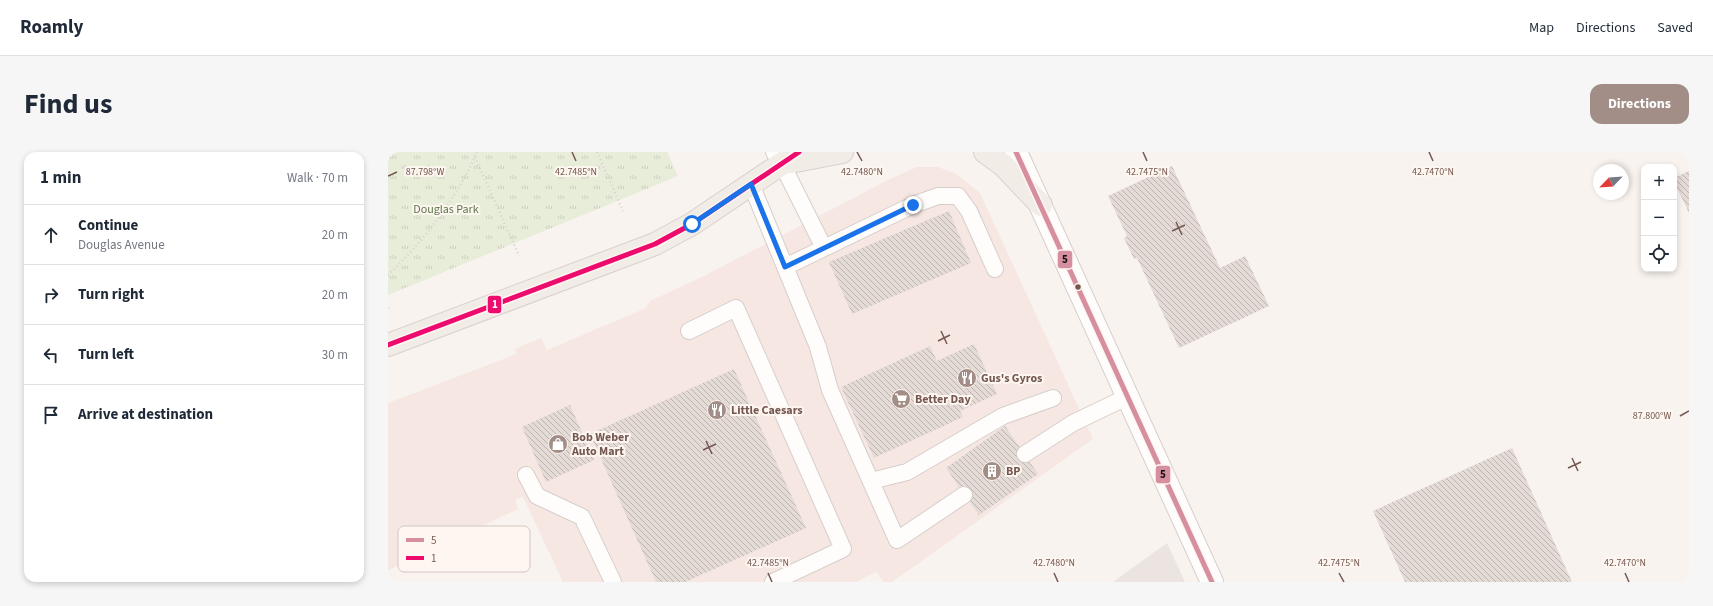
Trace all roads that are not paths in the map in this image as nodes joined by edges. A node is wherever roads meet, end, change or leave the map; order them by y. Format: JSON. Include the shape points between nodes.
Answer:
{"nodes":[{"id":1,"x":842,"y":152,"type":"edge"},
{"id":2,"x":985,"y":152,"type":"edge"},
{"id":3,"x":1016,"y":152,"type":"edge"},
{"id":4,"x":785,"y":156,"type":"edge"},
{"id":5,"x":751,"y":184,"type":"junction"},
{"id":6,"x":1041,"y":205,"type":"junction"},
{"id":7,"x":824,"y":248,"type":"junction"},
{"id":8,"x":785,"y":267,"type":"junction"},
{"id":9,"x":995,"y":269,"type":"dead end"},
{"id":10,"x":689,"y":331,"type":"dead end"},
{"id":11,"x":388,"y":345,"type":"edge"},
{"id":12,"x":1127,"y":397,"type":"junction"},
{"id":13,"x":1053,"y":398,"type":"dead end"},
{"id":14,"x":1025,"y":454,"type":"dead end"},
{"id":15,"x":526,"y":475,"type":"dead end"},
{"id":16,"x":871,"y":481,"type":"junction"},
{"id":17,"x":964,"y":495,"type":"dead end"},
{"id":18,"x":613,"y":582,"type":"edge"},
{"id":19,"x":773,"y":582,"type":"edge"},
{"id":20,"x":1212,"y":582,"type":"edge"}],
"edges":[{"from":1,"to":4,"type":"main road"},
{"from":2,"to":6,"type":"main road","via":[[1003,165]]},
{"from":3,"to":6,"type":"main road"},
{"from":4,"to":5,"type":"main road"},
{"from":4,"to":7,"type":"lane"},
{"from":5,"to":8,"type":"lane"},
{"from":5,"to":11,"type":"main road","via":[[692,224],[655,244]]},
{"from":6,"to":12,"type":"main road"},
{"from":7,"to":8,"type":"lane"},
{"from":7,"to":9,"type":"lane","via":[[913,205],[938,196],[958,196],[970,211]]},
{"from":8,"to":16,"type":"lane","via":[[818,347],[830,390]]},
{"from":10,"to":19,"type":"lane","via":[[736,308],[843,549]]},
{"from":12,"to":14,"type":"lane","via":[[1073,423]]},
{"from":12,"to":20,"type":"main road"},
{"from":13,"to":16,"type":"lane","via":[[1004,416],[907,472]]},
{"from":15,"to":18,"type":"lane","via":[[537,496],[582,517]]},
{"from":16,"to":17,"type":"lane","via":[[897,540]]}]}
